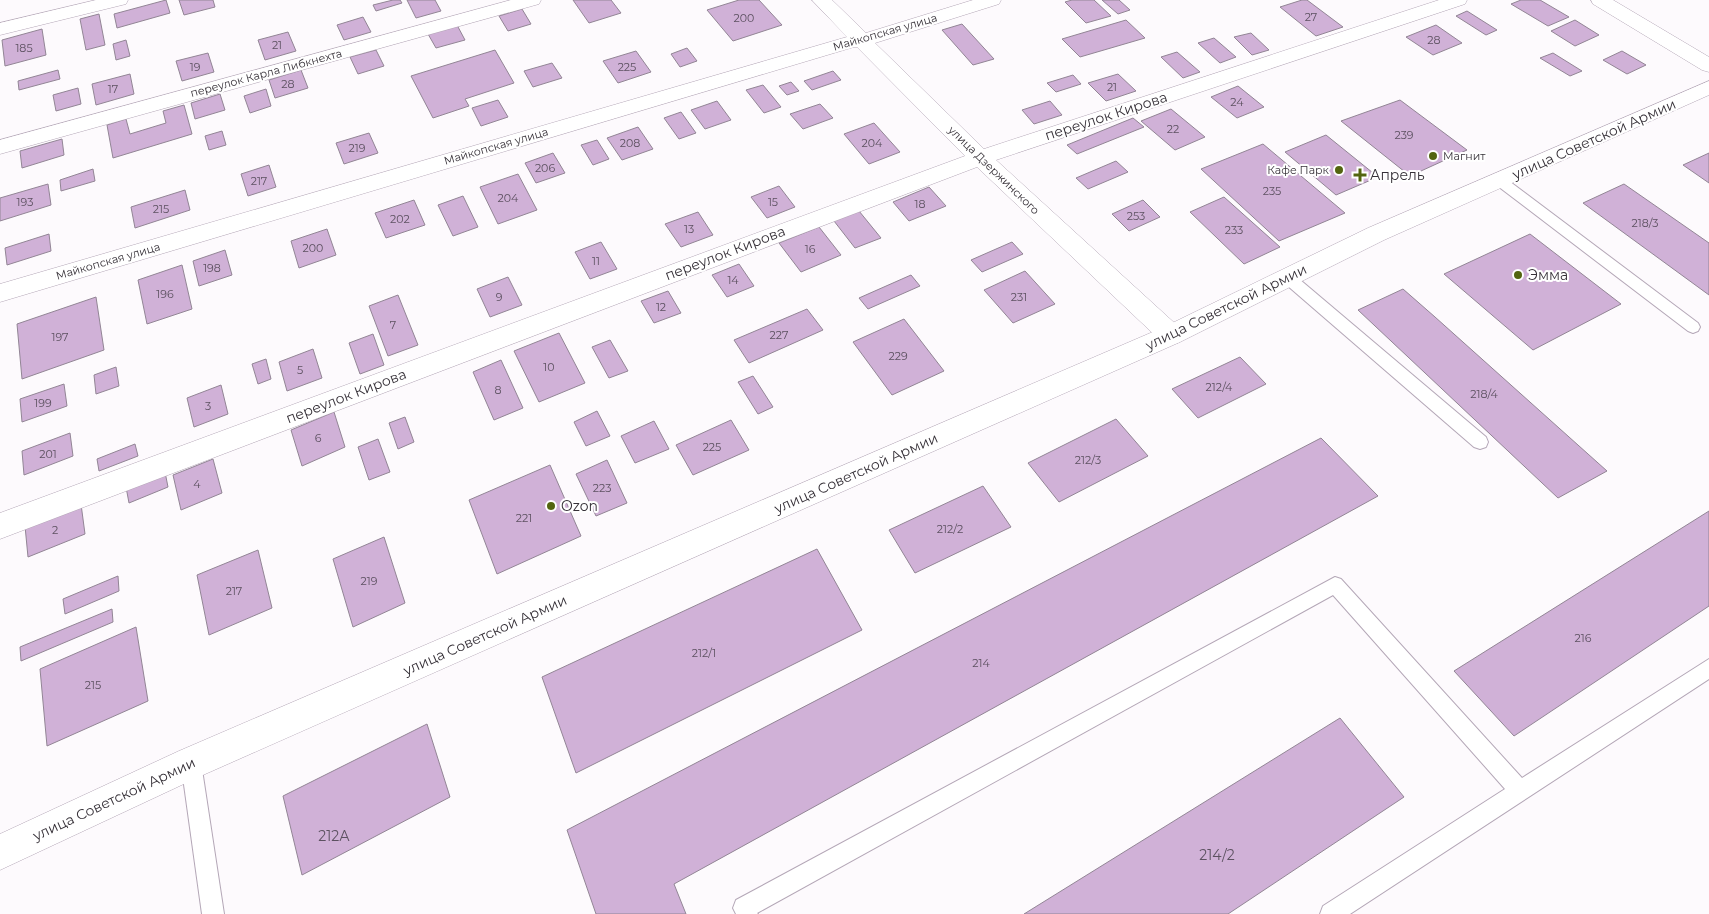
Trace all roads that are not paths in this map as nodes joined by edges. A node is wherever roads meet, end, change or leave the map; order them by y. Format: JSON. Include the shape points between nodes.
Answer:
{"nodes":[{"id":1,"x":119,"y":0,"type":"edge"},
{"id":2,"x":532,"y":0,"type":"edge"},
{"id":3,"x":820,"y":0,"type":"edge"},
{"id":4,"x":992,"y":0,"type":"edge"},
{"id":5,"x":1458,"y":0,"type":"edge"},
{"id":6,"x":1600,"y":0,"type":"edge"},
{"id":7,"x":0,"y":29,"type":"edge"},
{"id":8,"x":861,"y":40,"type":"junction"},
{"id":9,"x":1709,"y":66,"type":"edge"},
{"id":10,"x":1709,"y":88,"type":"edge"},
{"id":11,"x":0,"y":147,"type":"edge"},
{"id":12,"x":980,"y":158,"type":"junction"},
{"id":13,"x":1500,"y":181,"type":"junction"},
{"id":14,"x":1287,"y":277,"type":"junction"},
{"id":15,"x":0,"y":293,"type":"edge"},
{"id":16,"x":1693,"y":327,"type":"dead end"},
{"id":17,"x":1171,"y":336,"type":"junction"},
{"id":18,"x":1480,"y":442,"type":"dead end"},
{"id":19,"x":0,"y":526,"type":"edge"},
{"id":20,"x":1709,"y":668,"type":"edge"},
{"id":21,"x":191,"y":763,"type":"junction"},
{"id":22,"x":1520,"y":791,"type":"junction"},
{"id":23,"x":0,"y":852,"type":"edge"},
{"id":24,"x":213,"y":914,"type":"edge"},
{"id":25,"x":747,"y":914,"type":"edge"},
{"id":26,"x":1331,"y":914,"type":"edge"}],
"edges":[{"from":1,"to":7,"type":"street"},
{"from":2,"to":11,"type":"street","name":"переулок Карла Либкнехта"},
{"from":3,"to":8,"type":"street","name":"улица Дзержинского"},
{"from":4,"to":8,"type":"street","name":"Майкопская улица"},
{"from":5,"to":12,"type":"street","name":"переулок Кирова"},
{"from":6,"to":9,"type":"street"},
{"from":8,"to":12,"type":"street","name":"улица Дзержинского"},
{"from":8,"to":15,"type":"street","name":"Майкопская улица"},
{"from":10,"to":13,"type":"street","name":"улица Советской Армии"},
{"from":12,"to":17,"type":"street","name":"улица Дзержинского"},
{"from":12,"to":19,"type":"street","name":"переулок Кирова"},
{"from":13,"to":14,"type":"street","name":"улица Советской Армии","via":[[1376,234]]},
{"from":13,"to":16,"type":"lane"},
{"from":14,"to":17,"type":"street","name":"улица Советской Армии"},
{"from":14,"to":18,"type":"lane"},
{"from":17,"to":21,"type":"street","name":"улица Советской Армии"},
{"from":20,"to":22,"type":"lane"},
{"from":21,"to":23,"type":"street","name":"улица Советской Армии"},
{"from":21,"to":24,"type":"lane"},
{"from":22,"to":25,"type":"lane","via":[[1334,585],[744,908]]},
{"from":22,"to":26,"type":"lane"}]}
